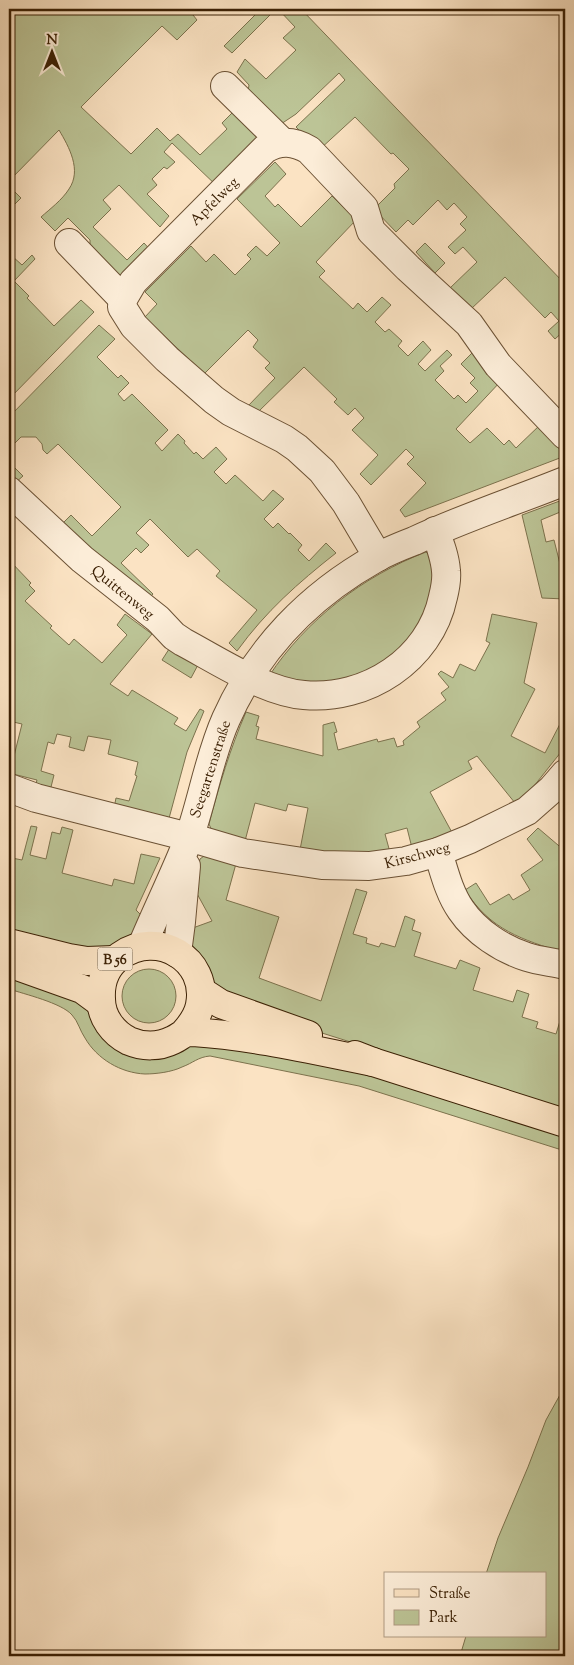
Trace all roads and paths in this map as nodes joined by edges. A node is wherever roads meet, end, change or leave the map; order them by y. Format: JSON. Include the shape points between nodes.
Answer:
{"nodes":[{"id":1,"x":225,"y":86,"type":"dead end"},
{"id":2,"x":282,"y":142,"type":"junction"},
{"id":3,"x":69,"y":243,"type":"dead end"},
{"id":4,"x":124,"y":299,"type":"junction"},
{"id":5,"x":565,"y":435,"type":"edge"},
{"id":6,"x":565,"y":481,"type":"edge"},
{"id":7,"x":9,"y":491,"type":"edge"},
{"id":8,"x":435,"y":531,"type":"junction"},
{"id":9,"x":378,"y":557,"type":"junction"},
{"id":10,"x":248,"y":677,"type":"junction"},
{"id":11,"x":565,"y":774,"type":"edge"},
{"id":12,"x":9,"y":788,"type":"edge"},
{"id":13,"x":189,"y":837,"type":"junction"},
{"id":14,"x":438,"y":852,"type":"junction"},
{"id":15,"x":9,"y":943,"type":"edge"},
{"id":16,"x":142,"y":946,"type":"junction"},
{"id":17,"x":177,"y":953,"type":"junction"},
{"id":18,"x":114,"y":960,"type":"junction"},
{"id":19,"x":9,"y":964,"type":"edge"},
{"id":20,"x":565,"y":965,"type":"edge"},
{"id":21,"x":200,"y":991,"type":"junction"},
{"id":22,"x":101,"y":1004,"type":"junction"},
{"id":23,"x":185,"y":1032,"type":"junction"},
{"id":24,"x":373,"y":1062,"type":"junction"},
{"id":25,"x":565,"y":1122,"type":"edge"}],
"edges":[{"from":1,"to":2,"type":"street"},
{"from":2,"to":4,"type":"street","name":"Apfelweg","via":[[265,149],[133,282]]},
{"from":2,"to":5,"type":"street","via":[[309,150],[364,208],[371,231],[469,324],[498,365]]},
{"from":3,"to":4,"type":"street"},
{"from":4,"to":9,"type":"street","via":[[122,307],[134,326],[214,400],[284,439],[322,471],[346,503]]},
{"from":6,"to":8,"type":"street","name":"Seegartenstraße"},
{"from":7,"to":10,"type":"street","name":"Quittenweg","via":[[82,559],[158,619],[174,636]]},
{"from":8,"to":9,"type":"street","name":"Seegartenstraße"},
{"from":8,"to":10,"type":"street","via":[[446,572],[439,612],[418,648],[388,674],[364,687],[318,696],[282,691]]},
{"from":9,"to":10,"type":"street","name":"Seegartenstraße","via":[[335,584],[299,614]]},
{"from":10,"to":13,"type":"street","name":"Seegartenstraße","via":[[217,739]]},
{"from":11,"to":14,"type":"street","name":"Kirschweg","via":[[526,811]]},
{"from":12,"to":13,"type":"street","via":[[36,798]]},
{"from":13,"to":14,"type":"street","name":"Kirschweg","via":[[243,853],[343,866],[387,864]]},
{"from":13,"to":16,"type":"street","name":"Seegartenstraße"},
{"from":13,"to":17,"type":"street","name":"Seegartenstraße"},
{"from":14,"to":20,"type":"street","via":[[452,893],[476,927],[492,940],[520,954]]},
{"from":15,"to":18,"type":"main road","number":"B 56","via":[[87,961]]},
{"from":16,"to":17,"type":"main road","number":"B 56","via":[[154,945]]},
{"from":16,"to":18,"type":"main road","number":"B 56"},
{"from":17,"to":21,"type":"main road","number":"B 56","via":[[189,962],[197,976]]},
{"from":18,"to":22,"type":"main road","number":"B 56","via":[[100,988]]},
{"from":19,"to":22,"type":"main road","number":"B 56","via":[[82,989]]},
{"from":21,"to":23,"type":"main road","number":"B 56","via":[[200,1006]]},
{"from":21,"to":24,"type":"main road","via":[[221,1004]]},
{"from":22,"to":23,"type":"main road","number":"B 56","via":[[104,1015],[117,1033],[137,1044],[163,1044]]},
{"from":23,"to":24,"type":"main road","via":[[228,1034]]},
{"from":24,"to":25,"type":"main road"}]}
